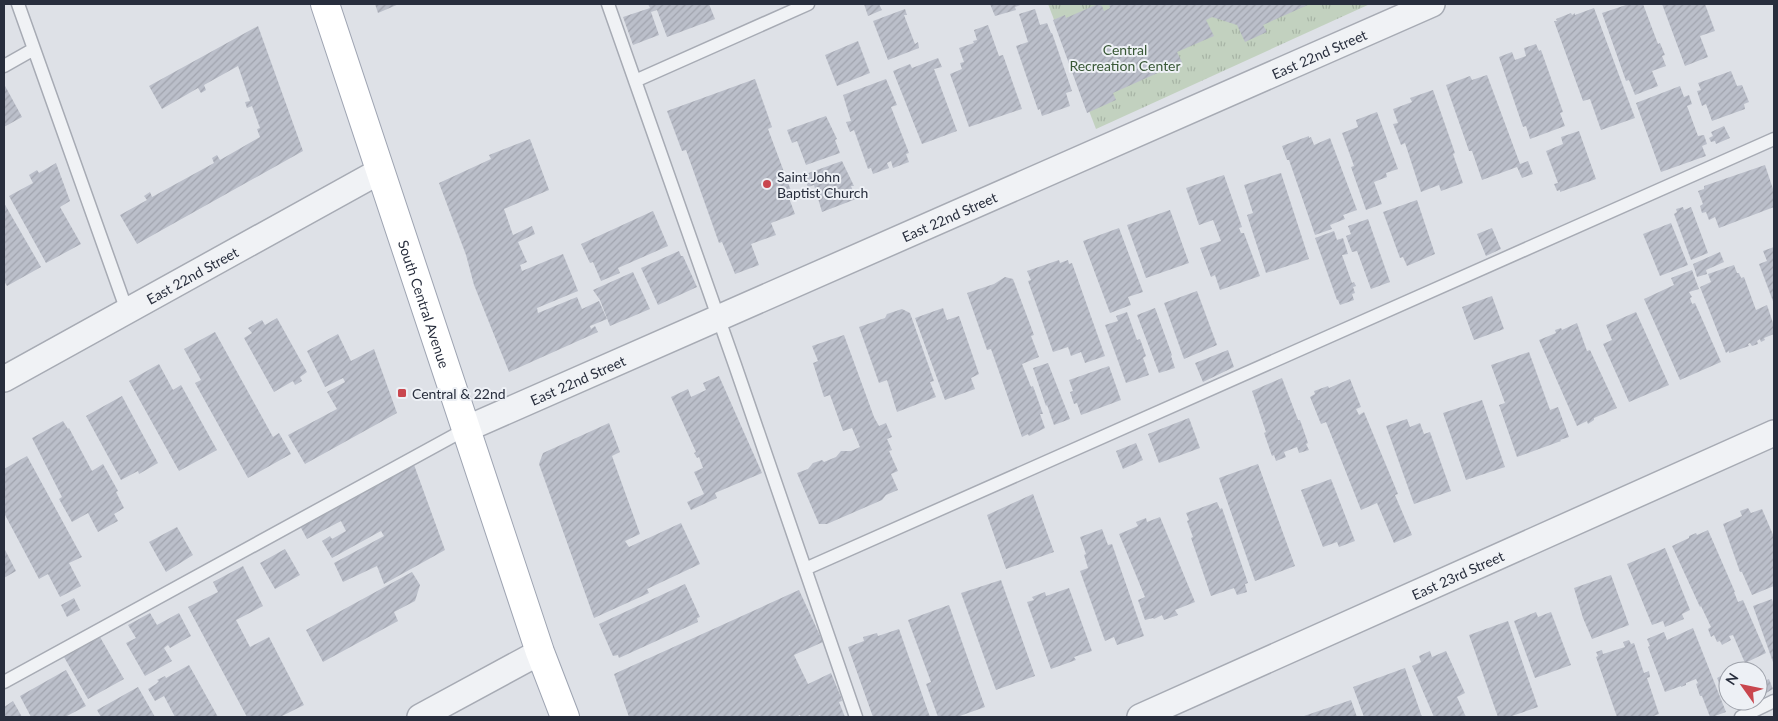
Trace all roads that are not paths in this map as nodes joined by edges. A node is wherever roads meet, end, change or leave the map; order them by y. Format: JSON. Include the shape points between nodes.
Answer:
{"nodes":[{"id":1,"x":18,"y":4,"type":"edge"},
{"id":2,"x":325,"y":4,"type":"edge"},
{"id":3,"x":608,"y":4,"type":"edge"},
{"id":4,"x":808,"y":4,"type":"edge"},
{"id":5,"x":1432,"y":4,"type":"edge"},
{"id":6,"x":34,"y":50,"type":"junction"},
{"id":7,"x":4,"y":66,"type":"edge"},
{"id":8,"x":635,"y":82,"type":"junction"},
{"id":9,"x":1774,"y":139,"type":"edge"},
{"id":10,"x":380,"y":171,"type":"junction"},
{"id":11,"x":127,"y":311,"type":"junction"},
{"id":12,"x":719,"y":318,"type":"junction"},
{"id":13,"x":4,"y":379,"type":"edge"},
{"id":14,"x":466,"y":429,"type":"junction"},
{"id":15,"x":1774,"y":434,"type":"edge"},
{"id":16,"x":805,"y":569,"type":"junction"},
{"id":17,"x":540,"y":652,"type":"junction"},
{"id":18,"x":4,"y":682,"type":"edge"},
{"id":19,"x":1774,"y":701,"type":"edge"},
{"id":20,"x":420,"y":717,"type":"edge"},
{"id":21,"x":565,"y":717,"type":"edge"},
{"id":22,"x":856,"y":717,"type":"edge"},
{"id":23,"x":1140,"y":717,"type":"edge"},
{"id":24,"x":1741,"y":717,"type":"edge"}],
"edges":[{"from":1,"to":6,"type":"lane"},
{"from":2,"to":10,"type":"main road","name":"South Central Avenue"},
{"from":3,"to":8,"type":"lane"},
{"from":4,"to":8,"type":"lane"},
{"from":5,"to":12,"type":"street","name":"East 22nd Street"},
{"from":6,"to":7,"type":"lane"},
{"from":6,"to":11,"type":"lane"},
{"from":8,"to":12,"type":"lane"},
{"from":9,"to":16,"type":"lane"},
{"from":10,"to":11,"type":"street","name":"East 22nd Street"},
{"from":10,"to":14,"type":"main road","name":"South Central Avenue"},
{"from":11,"to":13,"type":"street","name":"East 22nd Street"},
{"from":12,"to":14,"type":"street","name":"East 22nd Street"},
{"from":12,"to":16,"type":"lane"},
{"from":14,"to":17,"type":"main road","name":"South Central Avenue"},
{"from":14,"to":18,"type":"lane"},
{"from":15,"to":23,"type":"street","name":"East 23rd Street"},
{"from":16,"to":22,"type":"lane"},
{"from":17,"to":20,"type":"street"},
{"from":17,"to":21,"type":"main road","name":"South Central Avenue"},
{"from":19,"to":24,"type":"lane"}]}
